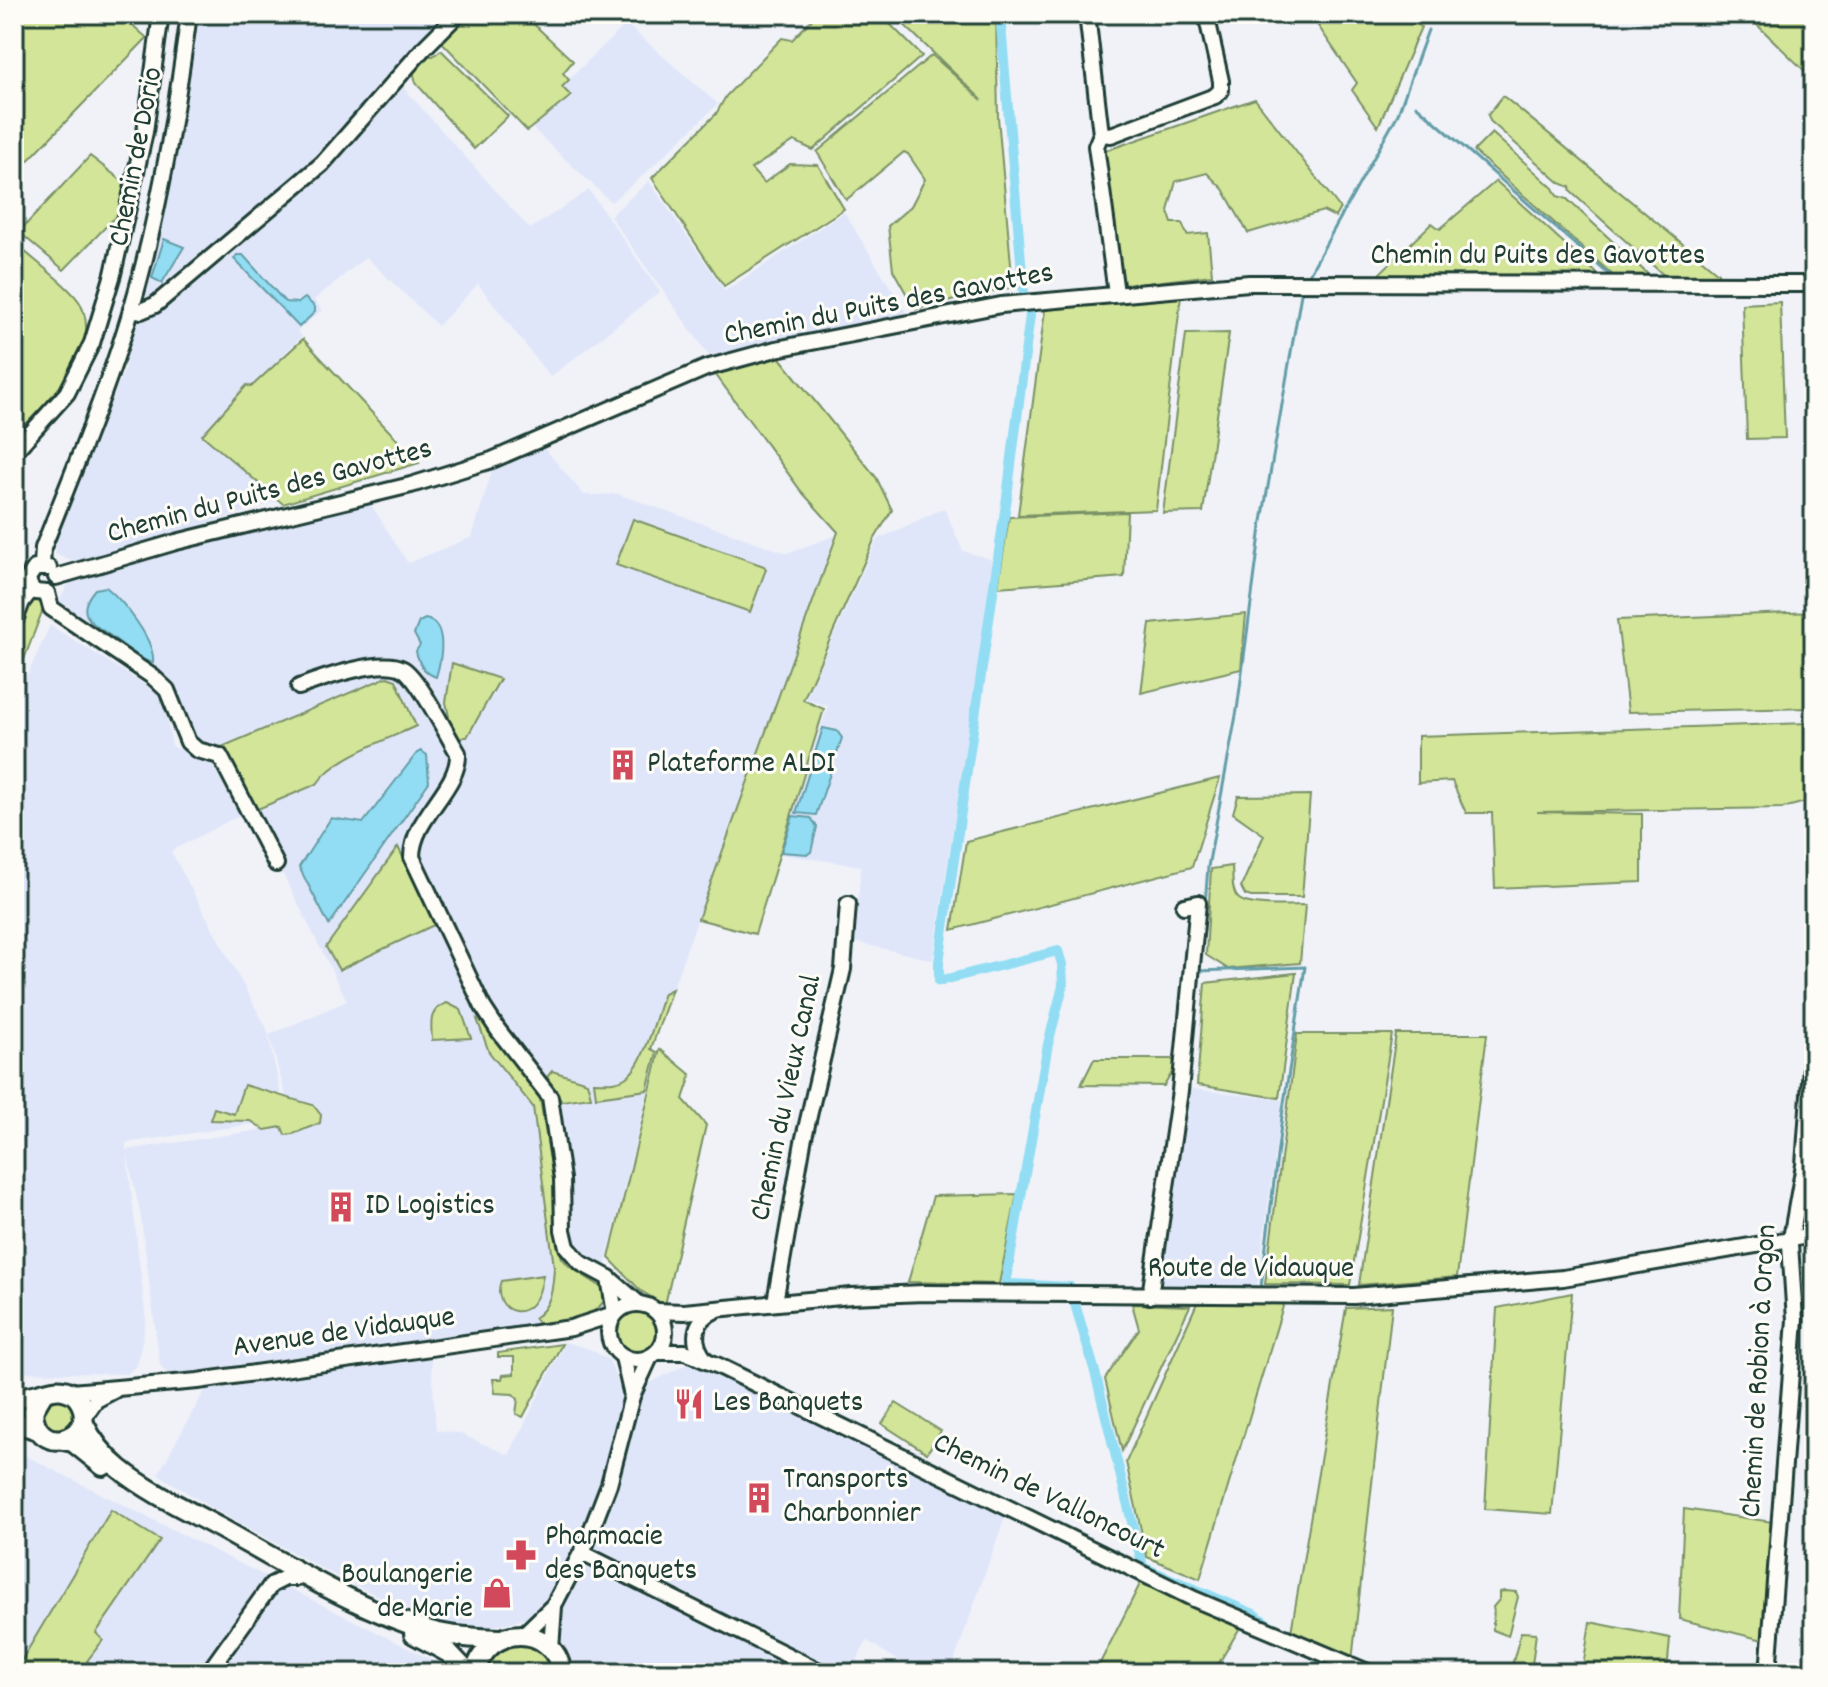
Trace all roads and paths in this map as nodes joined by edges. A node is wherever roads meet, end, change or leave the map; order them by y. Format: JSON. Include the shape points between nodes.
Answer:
{"nodes":[{"id":1,"x":161,"y":14,"type":"edge"},
{"id":2,"x":189,"y":14,"type":"edge"},
{"id":3,"x":458,"y":14,"type":"edge"},
{"id":4,"x":1087,"y":14,"type":"edge"},
{"id":5,"x":1206,"y":14,"type":"edge"},
{"id":6,"x":1101,"y":134,"type":"junction"},
{"id":7,"x":1814,"y":284,"type":"edge"},
{"id":8,"x":1116,"y":293,"type":"junction"},
{"id":9,"x":131,"y":309,"type":"junction"},
{"id":10,"x":14,"y":452,"type":"edge"},
{"id":11,"x":42,"y":566,"type":"junction"},
{"id":12,"x":56,"y":577,"type":"junction"},
{"id":13,"x":32,"y":589,"type":"junction"},
{"id":14,"x":47,"y":593,"type":"junction"},
{"id":15,"x":14,"y":623,"type":"edge"},
{"id":16,"x":299,"y":687,"type":"dead end"},
{"id":17,"x":276,"y":864,"type":"dead end"},
{"id":18,"x":848,"y":904,"type":"dead end"},
{"id":19,"x":1184,"y":906,"type":"dead end"},
{"id":20,"x":1814,"y":1025,"type":"edge"},
{"id":21,"x":1814,"y":1235,"type":"edge"},
{"id":22,"x":1792,"y":1236,"type":"junction"},
{"id":23,"x":609,"y":1278,"type":"junction"},
{"id":24,"x":1150,"y":1296,"type":"junction"},
{"id":25,"x":775,"y":1302,"type":"junction"},
{"id":26,"x":638,"y":1303,"type":"junction"},
{"id":27,"x":720,"y":1308,"type":"junction"},
{"id":28,"x":656,"y":1311,"type":"junction"},
{"id":29,"x":684,"y":1312,"type":"junction"},
{"id":30,"x":614,"y":1314,"type":"junction"},
{"id":31,"x":571,"y":1328,"type":"junction"},
{"id":32,"x":665,"y":1331,"type":"junction"},
{"id":33,"x":611,"y":1346,"type":"junction"},
{"id":34,"x":685,"y":1352,"type":"junction"},
{"id":35,"x":654,"y":1354,"type":"junction"},
{"id":36,"x":623,"y":1357,"type":"junction"},
{"id":37,"x":706,"y":1361,"type":"junction"},
{"id":38,"x":123,"y":1387,"type":"junction"},
{"id":39,"x":71,"y":1392,"type":"junction"},
{"id":40,"x":43,"y":1394,"type":"junction"},
{"id":41,"x":632,"y":1396,"type":"junction"},
{"id":42,"x":14,"y":1397,"type":"edge"},
{"id":43,"x":83,"y":1419,"type":"junction"},
{"id":44,"x":14,"y":1422,"type":"edge"},
{"id":45,"x":38,"y":1430,"type":"junction"},
{"id":46,"x":63,"y":1440,"type":"junction"},
{"id":47,"x":582,"y":1553,"type":"junction"},
{"id":48,"x":269,"y":1561,"type":"junction"},
{"id":49,"x":298,"y":1578,"type":"junction"},
{"id":50,"x":271,"y":1585,"type":"junction"},
{"id":51,"x":554,"y":1605,"type":"junction"},
{"id":52,"x":523,"y":1635,"type":"junction"},
{"id":53,"x":500,"y":1639,"type":"junction"},
{"id":54,"x":551,"y":1649,"type":"junction"},
{"id":55,"x":464,"y":1671,"type":"edge"},
{"id":56,"x":208,"y":1673,"type":"edge"},
{"id":57,"x":562,"y":1673,"type":"edge"},
{"id":58,"x":823,"y":1673,"type":"edge"},
{"id":59,"x":1370,"y":1673,"type":"edge"},
{"id":60,"x":1768,"y":1673,"type":"edge"}],
"edges":[{"from":1,"to":10,"type":"street","via":[[145,132],[92,343],[67,393]]},
{"from":2,"to":9,"type":"street","name":"Chemin de Dorio","via":[[162,183]]},
{"from":3,"to":9,"type":"street","via":[[322,164],[155,305],[145,311]]},
{"from":4,"to":6,"type":"street"},
{"from":5,"to":6,"type":"street","via":[[1221,90],[1111,135]]},
{"from":6,"to":8,"type":"street","via":[[1096,146]]},
{"from":7,"to":8,"type":"street","name":"Chemin du Puits des Gavottes","via":[[1249,283]]},
{"from":8,"to":12,"type":"street","name":"Chemin du Puits des Gavottes","via":[[1001,305],[706,368],[492,460]]},
{"from":9,"to":11,"type":"street","name":"Chemin de Dorio","via":[[43,548]]},
{"from":11,"to":12,"type":"street"},
{"from":11,"to":13,"type":"street","via":[[29,574]]},
{"from":12,"to":14,"type":"street"},
{"from":13,"to":14,"type":"street"},
{"from":13,"to":15,"type":"street"},
{"from":14,"to":17,"type":"street","via":[[51,608],[167,690],[188,742],[220,756]]},
{"from":16,"to":23,"type":"street","via":[[338,672],[403,669],[458,753],[450,782],[412,844],[412,857],[483,1007],[550,1097],[567,1247],[581,1263]]},
{"from":18,"to":25,"type":"street","name":"Chemin du Vieux Canal","via":[[843,969],[803,1142]]},
{"from":19,"to":24,"type":"street","via":[[1198,903],[1180,1091]]},
{"from":20,"to":22,"type":"street","name":"Chemin de Robion à Orgon","via":[[1804,1165]]},
{"from":21,"to":22,"type":"street","name":"Route de Vidauque"},
{"from":22,"to":24,"type":"street","name":"Route de Vidauque","via":[[1563,1278],[1354,1296]]},
{"from":22,"to":60,"type":"street","name":"Chemin de Robion à Orgon","via":[[1795,1320]]},
{"from":23,"to":26,"type":"street"},
{"from":23,"to":30,"type":"street"},
{"from":24,"to":25,"type":"street","name":"Route de Vidauque","via":[[924,1293]]},
{"from":25,"to":27,"type":"street","name":"Route de Vidauque"},
{"from":26,"to":28,"type":"street"},
{"from":26,"to":30,"type":"street"},
{"from":27,"to":29,"type":"street","name":"Route de Vidauque"},
{"from":27,"to":37,"type":"street","via":[[695,1332]]},
{"from":28,"to":29,"type":"street","name":"Route de Vidauque"},
{"from":28,"to":32,"type":"street"},
{"from":29,"to":32,"type":"street"},
{"from":30,"to":31,"type":"street","name":"Avenue de Vidauque"},
{"from":30,"to":33,"type":"street","via":[[609,1324]]},
{"from":31,"to":33,"type":"street","via":[[597,1335]]},
{"from":31,"to":38,"type":"street","name":"Avenue de Vidauque"},
{"from":32,"to":34,"type":"street","name":"Chemin de Valloncourt"},
{"from":32,"to":35,"type":"street"},
{"from":33,"to":36,"type":"street"},
{"from":34,"to":35,"type":"street","name":"Chemin de Valloncourt"},
{"from":34,"to":37,"type":"street","name":"Chemin de Valloncourt"},
{"from":35,"to":36,"type":"street","via":[[636,1361]]},
{"from":35,"to":41,"type":"street"},
{"from":36,"to":41,"type":"street"},
{"from":37,"to":59,"type":"street","name":"Chemin de Valloncourt","via":[[1194,1599]]},
{"from":38,"to":39,"type":"street","name":"Avenue de Vidauque"},
{"from":38,"to":43,"type":"street","name":"Avenue de Vidauque","via":[[96,1400]]},
{"from":39,"to":40,"type":"main road","via":[[56,1389]]},
{"from":39,"to":43,"type":"main road","via":[[81,1403]]},
{"from":40,"to":42,"type":"main road"},
{"from":40,"to":45,"type":"main road","via":[[33,1411]]},
{"from":41,"to":47,"type":"street","via":[[609,1484]]},
{"from":43,"to":46,"type":"main road","via":[[79,1430]]},
{"from":43,"to":53,"type":"main road","via":[[103,1454],[129,1476],[302,1573],[428,1630]]},
{"from":44,"to":45,"type":"main road"},
{"from":45,"to":46,"type":"main road"},
{"from":46,"to":48,"type":"main road"},
{"from":47,"to":51,"type":"street"},
{"from":47,"to":58,"type":"street"},
{"from":48,"to":49,"type":"main road"},
{"from":48,"to":50,"type":"street"},
{"from":49,"to":50,"type":"street"},
{"from":49,"to":55,"type":"main road","via":[[423,1638],[449,1653]]},
{"from":50,"to":56,"type":"street"},
{"from":51,"to":52,"type":"street"},
{"from":51,"to":54,"type":"street"},
{"from":52,"to":53,"type":"main road"},
{"from":52,"to":54,"type":"main road"},
{"from":53,"to":55,"type":"main road"},
{"from":54,"to":57,"type":"main road"}]}
